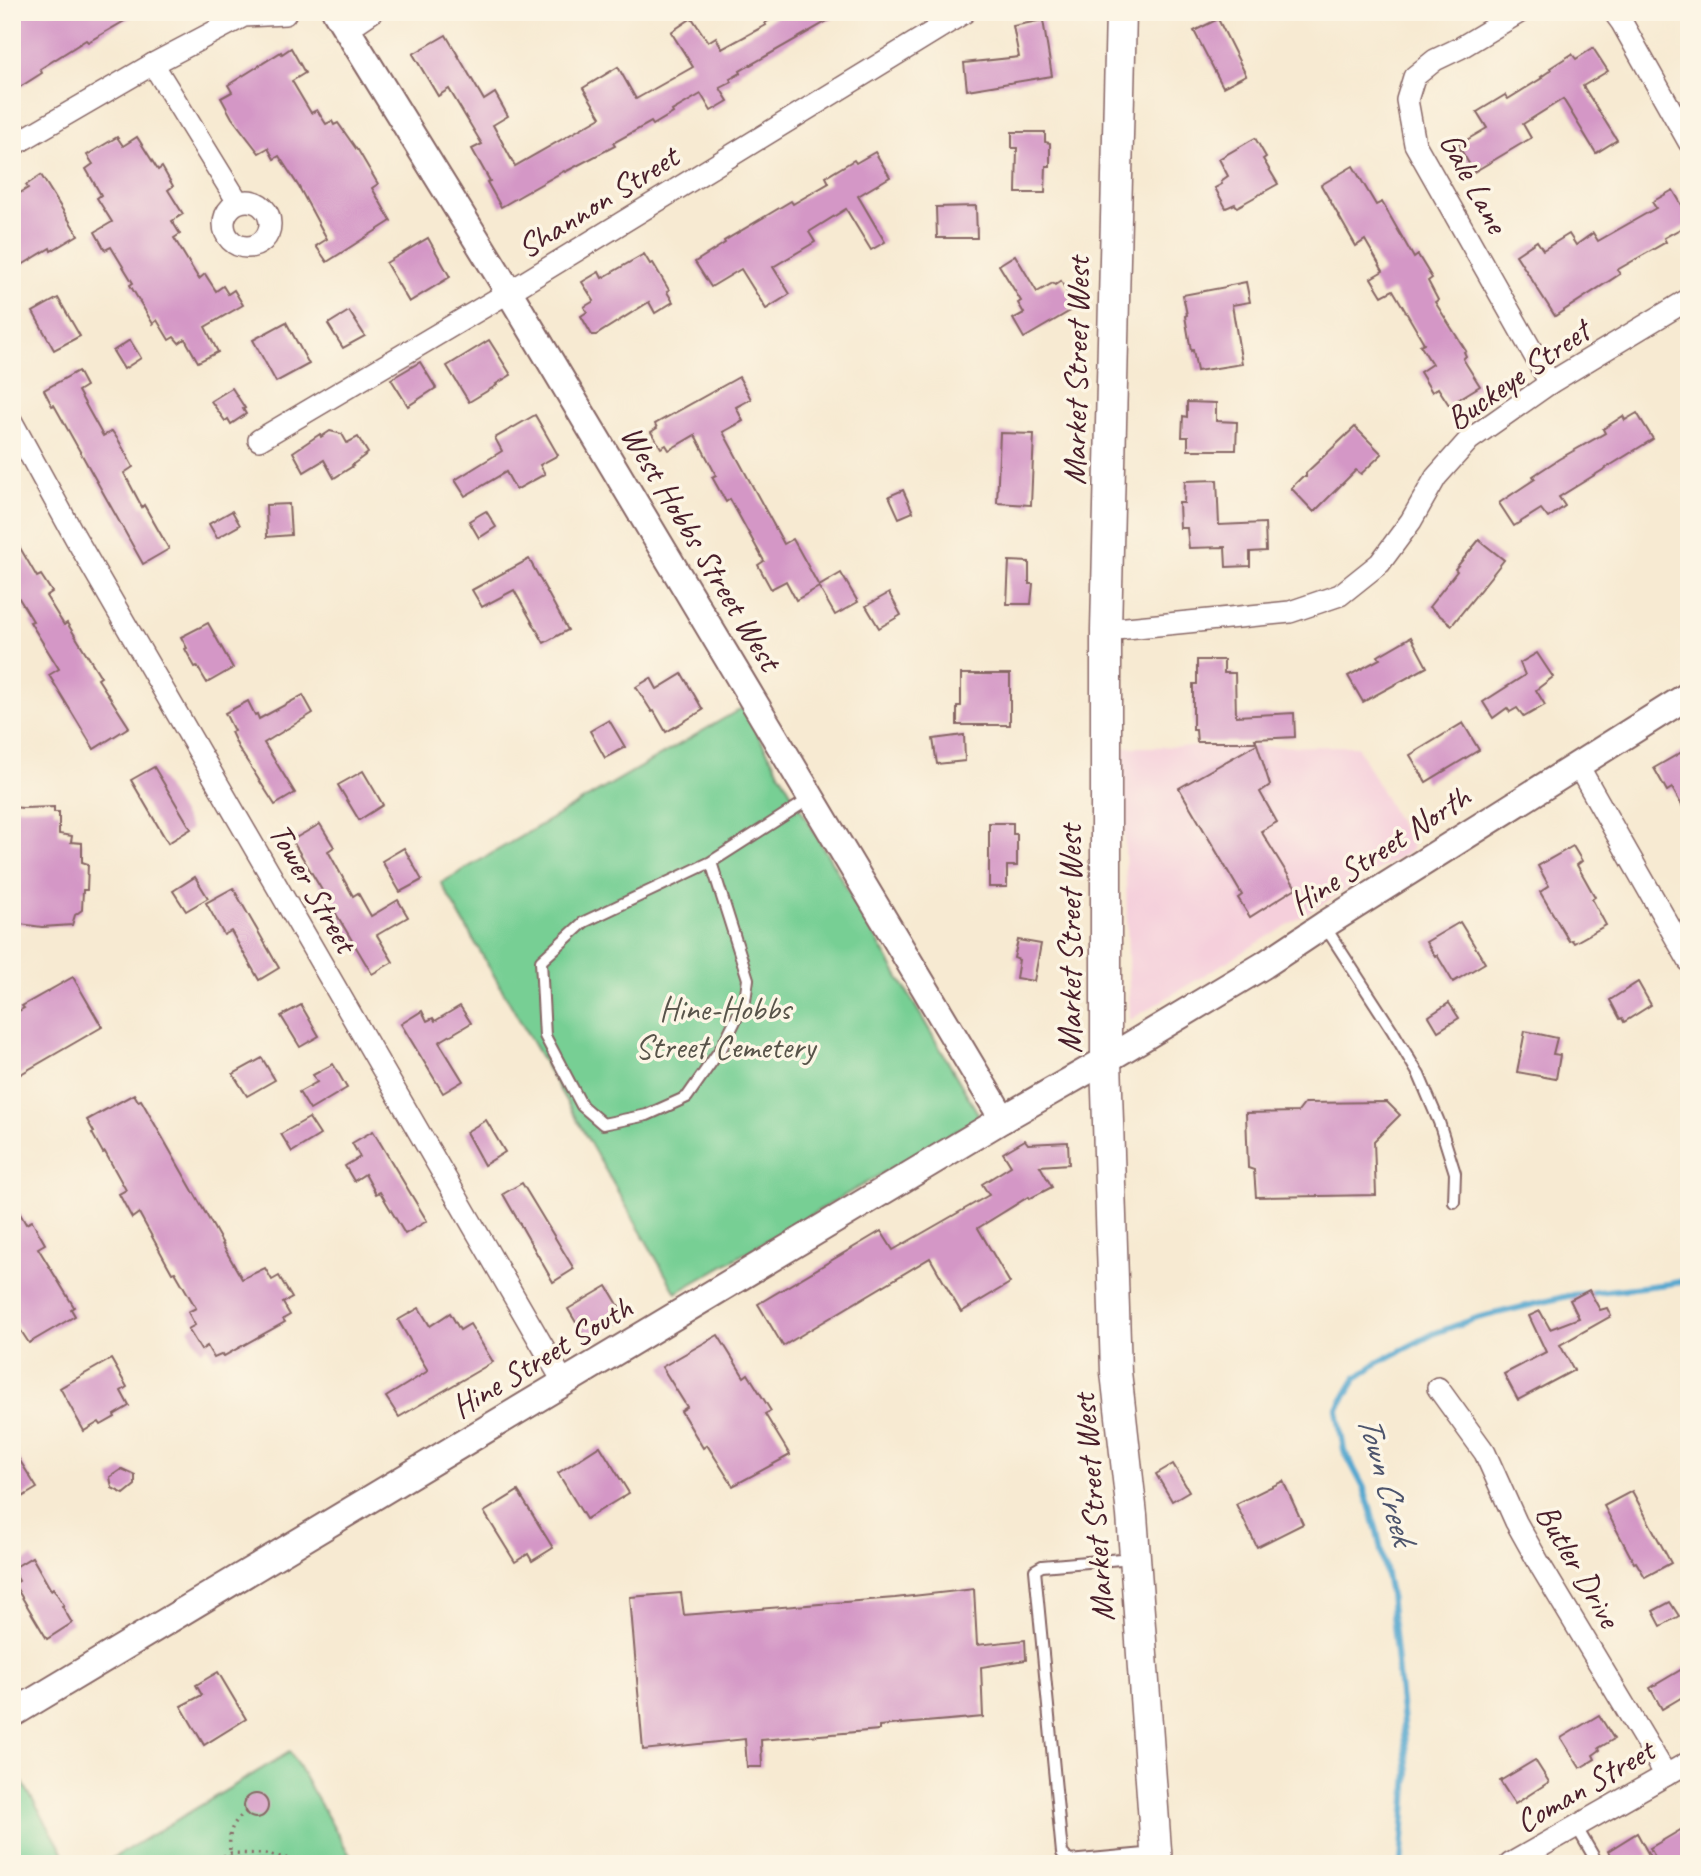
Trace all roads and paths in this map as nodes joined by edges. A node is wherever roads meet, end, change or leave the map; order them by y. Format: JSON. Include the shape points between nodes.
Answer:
{"nodes":[{"id":1,"x":286,"y":12,"type":"edge"},
{"id":2,"x":372,"y":12,"type":"edge"},
{"id":3,"x":965,"y":12,"type":"edge"},
{"id":4,"x":1121,"y":12,"type":"edge"},
{"id":5,"x":1520,"y":12,"type":"edge"},
{"id":6,"x":1614,"y":12,"type":"edge"},
{"id":7,"x":245,"y":14,"type":"edge"},
{"id":8,"x":342,"y":20,"type":"edge"},
{"id":9,"x":153,"y":64,"type":"junction"},
{"id":10,"x":1689,"y":142,"type":"edge"},
{"id":11,"x":12,"y":146,"type":"edge"},
{"id":12,"x":238,"y":202,"type":"dead end"},
{"id":13,"x":509,"y":292,"type":"junction"},
{"id":14,"x":1689,"y":299,"type":"edge"},
{"id":15,"x":1550,"y":383,"type":"junction"},
{"id":16,"x":12,"y":422,"type":"edge"},
{"id":17,"x":259,"y":440,"type":"dead end"},
{"id":18,"x":1106,"y":631,"type":"junction"},
{"id":19,"x":1689,"y":695,"type":"edge"},
{"id":20,"x":1577,"y":764,"type":"junction"},
{"id":21,"x":811,"y":798,"type":"junction"},
{"id":22,"x":711,"y":862,"type":"junction"},
{"id":23,"x":1324,"y":925,"type":"junction"},
{"id":24,"x":1689,"y":961,"type":"edge"},
{"id":25,"x":1106,"y":1060,"type":"junction"},
{"id":26,"x":1003,"y":1119,"type":"junction"},
{"id":27,"x":1454,"y":1202,"type":"dead end"},
{"id":28,"x":564,"y":1383,"type":"junction"},
{"id":29,"x":1438,"y":1388,"type":"dead end"},
{"id":30,"x":1135,"y":1558,"type":"junction"},
{"id":31,"x":12,"y":1714,"type":"edge"},
{"id":32,"x":1689,"y":1762,"type":"edge"},
{"id":33,"x":1666,"y":1775,"type":"junction"},
{"id":34,"x":246,"y":1812,"type":"dead end"},
{"id":35,"x":1576,"y":1826,"type":"junction"},
{"id":36,"x":230,"y":1853,"type":"junction"},
{"id":37,"x":1156,"y":1858,"type":"edge"},
{"id":38,"x":12,"y":1861,"type":"edge"},
{"id":39,"x":20,"y":1864,"type":"edge"},
{"id":40,"x":204,"y":1864,"type":"edge"},
{"id":41,"x":230,"y":1864,"type":"edge"},
{"id":42,"x":304,"y":1864,"type":"edge"},
{"id":43,"x":1510,"y":1864,"type":"edge"},
{"id":44,"x":1598,"y":1864,"type":"edge"}],
"edges":[{"from":1,"to":7,"type":"street"},
{"from":2,"to":8,"type":"street"},
{"from":3,"to":13,"type":"street","name":"Shannon Street"},
{"from":4,"to":18,"type":"main road","name":"Market Street West"},
{"from":5,"to":15,"type":"street","name":"Gale Lane","via":[[1436,60],[1415,77],[1407,100],[1415,144]]},
{"from":6,"to":10,"type":"street"},
{"from":7,"to":9,"type":"street"},
{"from":8,"to":13,"type":"street","name":"West Hobbs Street West"},
{"from":9,"to":11,"type":"street"},
{"from":9,"to":12,"type":"street"},
{"from":13,"to":17,"type":"street","name":"Shannon Street"},
{"from":13,"to":21,"type":"street","name":"West Hobbs Street West"},
{"from":14,"to":15,"type":"street","name":"Buckeye Street"},
{"from":15,"to":18,"type":"street","name":"Buckeye Street","via":[[1469,440],[1436,477],[1380,563],[1340,595],[1290,612]]},
{"from":16,"to":28,"type":"street","name":"Tower Street"},
{"from":18,"to":25,"type":"main road","name":"Market Street West"},
{"from":19,"to":20,"type":"street","name":"Hine Street North"},
{"from":20,"to":23,"type":"street","name":"Hine Street North"},
{"from":20,"to":24,"type":"street"},
{"from":21,"to":22,"type":"lane"},
{"from":21,"to":26,"type":"street","name":"West Hobbs Street West"},
{"from":22,"to":22,"type":"lane","via":[[584,922],[541,961],[545,1036],[582,1105],[603,1124],[647,1115],[687,1097],[722,1047],[745,1001],[748,979]]},
{"from":23,"to":25,"type":"street","name":"Hine Street North"},
{"from":23,"to":27,"type":"lane","via":[[1419,1075],[1455,1172]]},
{"from":25,"to":26,"type":"street","name":"Hine Street South"},
{"from":25,"to":30,"type":"main road","name":"Market Street West","via":[[1116,1372]]},
{"from":26,"to":28,"type":"street","name":"Hine Street South"},
{"from":28,"to":31,"type":"street","name":"Hine Street South"},
{"from":29,"to":33,"type":"street","name":"Butler Drive","via":[[1486,1453],[1540,1565]]},
{"from":30,"to":37,"type":"main road","name":"Market Street West"},
{"from":30,"to":37,"type":"lane","via":[[1035,1570],[1062,1853],[1069,1861]]},
{"from":32,"to":33,"type":"street","name":"Coman Street"},
{"from":33,"to":35,"type":"street","name":"Coman Street"},
{"from":34,"to":36,"type":"path","via":[[234,1821]]},
{"from":35,"to":43,"type":"street","name":"Coman Street"},
{"from":35,"to":44,"type":"lane"},
{"from":36,"to":40,"type":"path"},
{"from":36,"to":41,"type":"path"},
{"from":36,"to":42,"type":"path","via":[[265,1854]]},
{"from":38,"to":39,"type":"path"}]}
